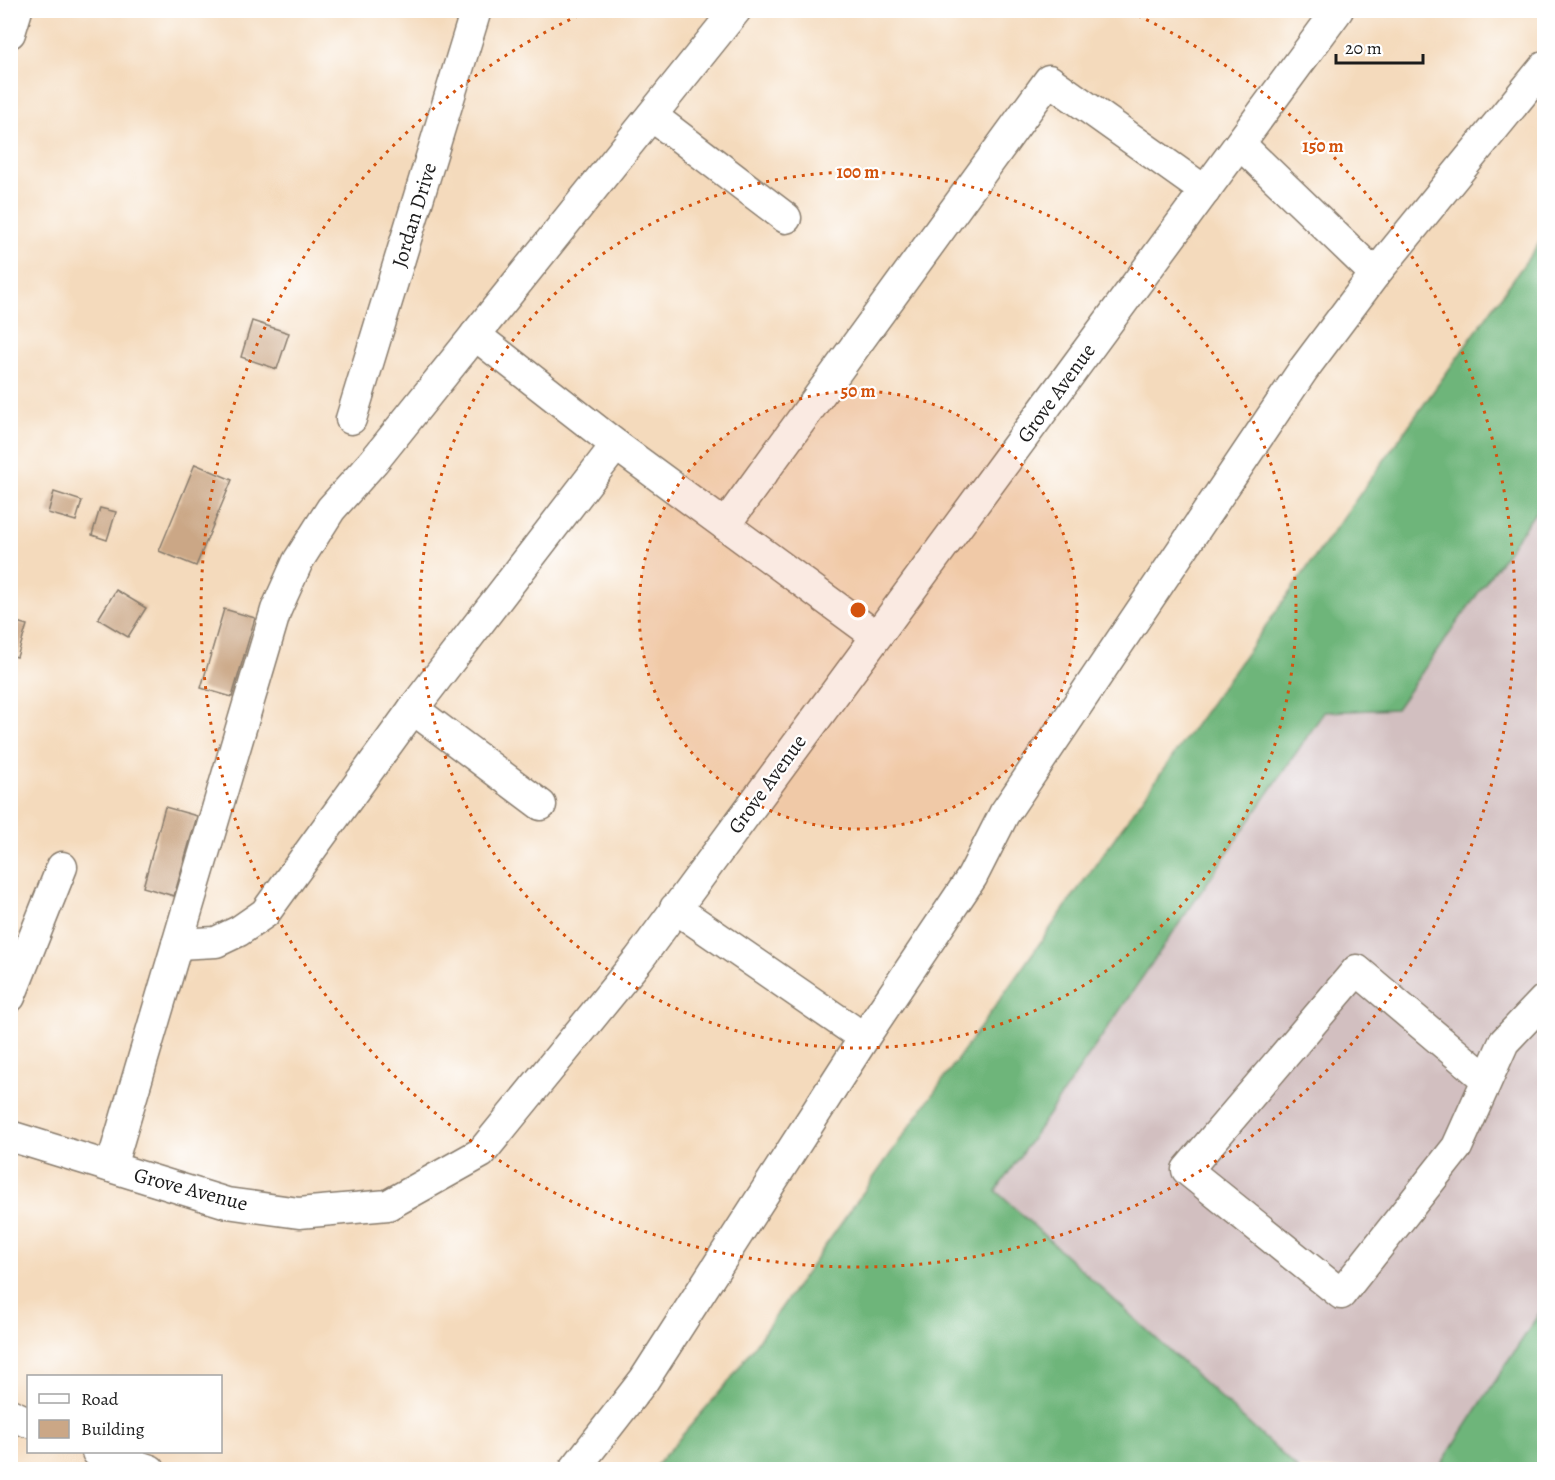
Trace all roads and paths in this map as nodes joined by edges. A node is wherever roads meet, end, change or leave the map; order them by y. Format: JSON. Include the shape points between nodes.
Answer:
{"nodes":[{"id":1,"x":476,"y":10,"type":"edge"},
{"id":2,"x":736,"y":10,"type":"edge"},
{"id":3,"x":1338,"y":10,"type":"edge"},
{"id":4,"x":1545,"y":67,"type":"edge"},
{"id":5,"x":652,"y":116,"type":"junction"},
{"id":6,"x":1240,"y":144,"type":"junction"},
{"id":7,"x":1205,"y":191,"type":"junction"},
{"id":8,"x":786,"y":218,"type":"dead end"},
{"id":9,"x":1375,"y":274,"type":"junction"},
{"id":10,"x":476,"y":335,"type":"junction"},
{"id":11,"x":351,"y":419,"type":"dead end"},
{"id":12,"x":616,"y":445,"type":"junction"},
{"id":13,"x":725,"y":525,"type":"junction"},
{"id":14,"x":876,"y":636,"type":"junction"},
{"id":15,"x":413,"y":709,"type":"junction"},
{"id":16,"x":542,"y":805,"type":"dead end"},
{"id":17,"x":62,"y":867,"type":"dead end"},
{"id":18,"x":675,"y":908,"type":"junction"},
{"id":19,"x":177,"y":944,"type":"junction"},
{"id":20,"x":10,"y":997,"type":"edge"},
{"id":21,"x":1545,"y":1000,"type":"edge"},
{"id":22,"x":864,"y":1038,"type":"junction"},
{"id":23,"x":1487,"y":1080,"type":"junction"},
{"id":24,"x":10,"y":1136,"type":"edge"},
{"id":25,"x":111,"y":1167,"type":"junction"},
{"id":26,"x":10,"y":1414,"type":"edge"},
{"id":27,"x":27,"y":1422,"type":"edge"},
{"id":28,"x":100,"y":1453,"type":"edge"},
{"id":29,"x":150,"y":1470,"type":"edge"},
{"id":30,"x":573,"y":1470,"type":"edge"}],
"edges":[{"from":1,"to":11,"type":"street","name":"Jordan Drive"},
{"from":2,"to":5,"type":"street"},
{"from":3,"to":6,"type":"street","name":"Grove Avenue"},
{"from":4,"to":9,"type":"street"},
{"from":5,"to":8,"type":"street"},
{"from":5,"to":10,"type":"street"},
{"from":6,"to":7,"type":"street","name":"Grove Avenue"},
{"from":6,"to":9,"type":"street"},
{"from":7,"to":13,"type":"street","via":[[1049,80]]},
{"from":7,"to":14,"type":"street","name":"Grove Avenue"},
{"from":9,"to":22,"type":"street","via":[[1304,370],[1004,814],[972,877]]},
{"from":10,"to":12,"type":"street"},
{"from":10,"to":19,"type":"street","via":[[331,509],[298,561],[276,610]]},
{"from":12,"to":13,"type":"street"},
{"from":12,"to":15,"type":"street"},
{"from":13,"to":14,"type":"street"},
{"from":14,"to":18,"type":"street","name":"Grove Avenue"},
{"from":15,"to":16,"type":"street"},
{"from":15,"to":19,"type":"street","via":[[265,913],[216,942]]},
{"from":17,"to":20,"type":"street"},
{"from":18,"to":22,"type":"street"},
{"from":18,"to":25,"type":"street","name":"Grove Avenue","via":[[481,1153],[388,1205],[299,1213],[227,1203]]},
{"from":19,"to":25,"type":"street"},
{"from":21,"to":23,"type":"street","via":[[1504,1042]]},
{"from":22,"to":30,"type":"street","via":[[644,1380]]},
{"from":23,"to":23,"type":"street","via":[[1357,970],[1187,1170],[1341,1294],[1457,1147]]},
{"from":24,"to":25,"type":"street","name":"Grove Avenue"},
{"from":26,"to":27,"type":"street"},
{"from":28,"to":29,"type":"street"}]}
